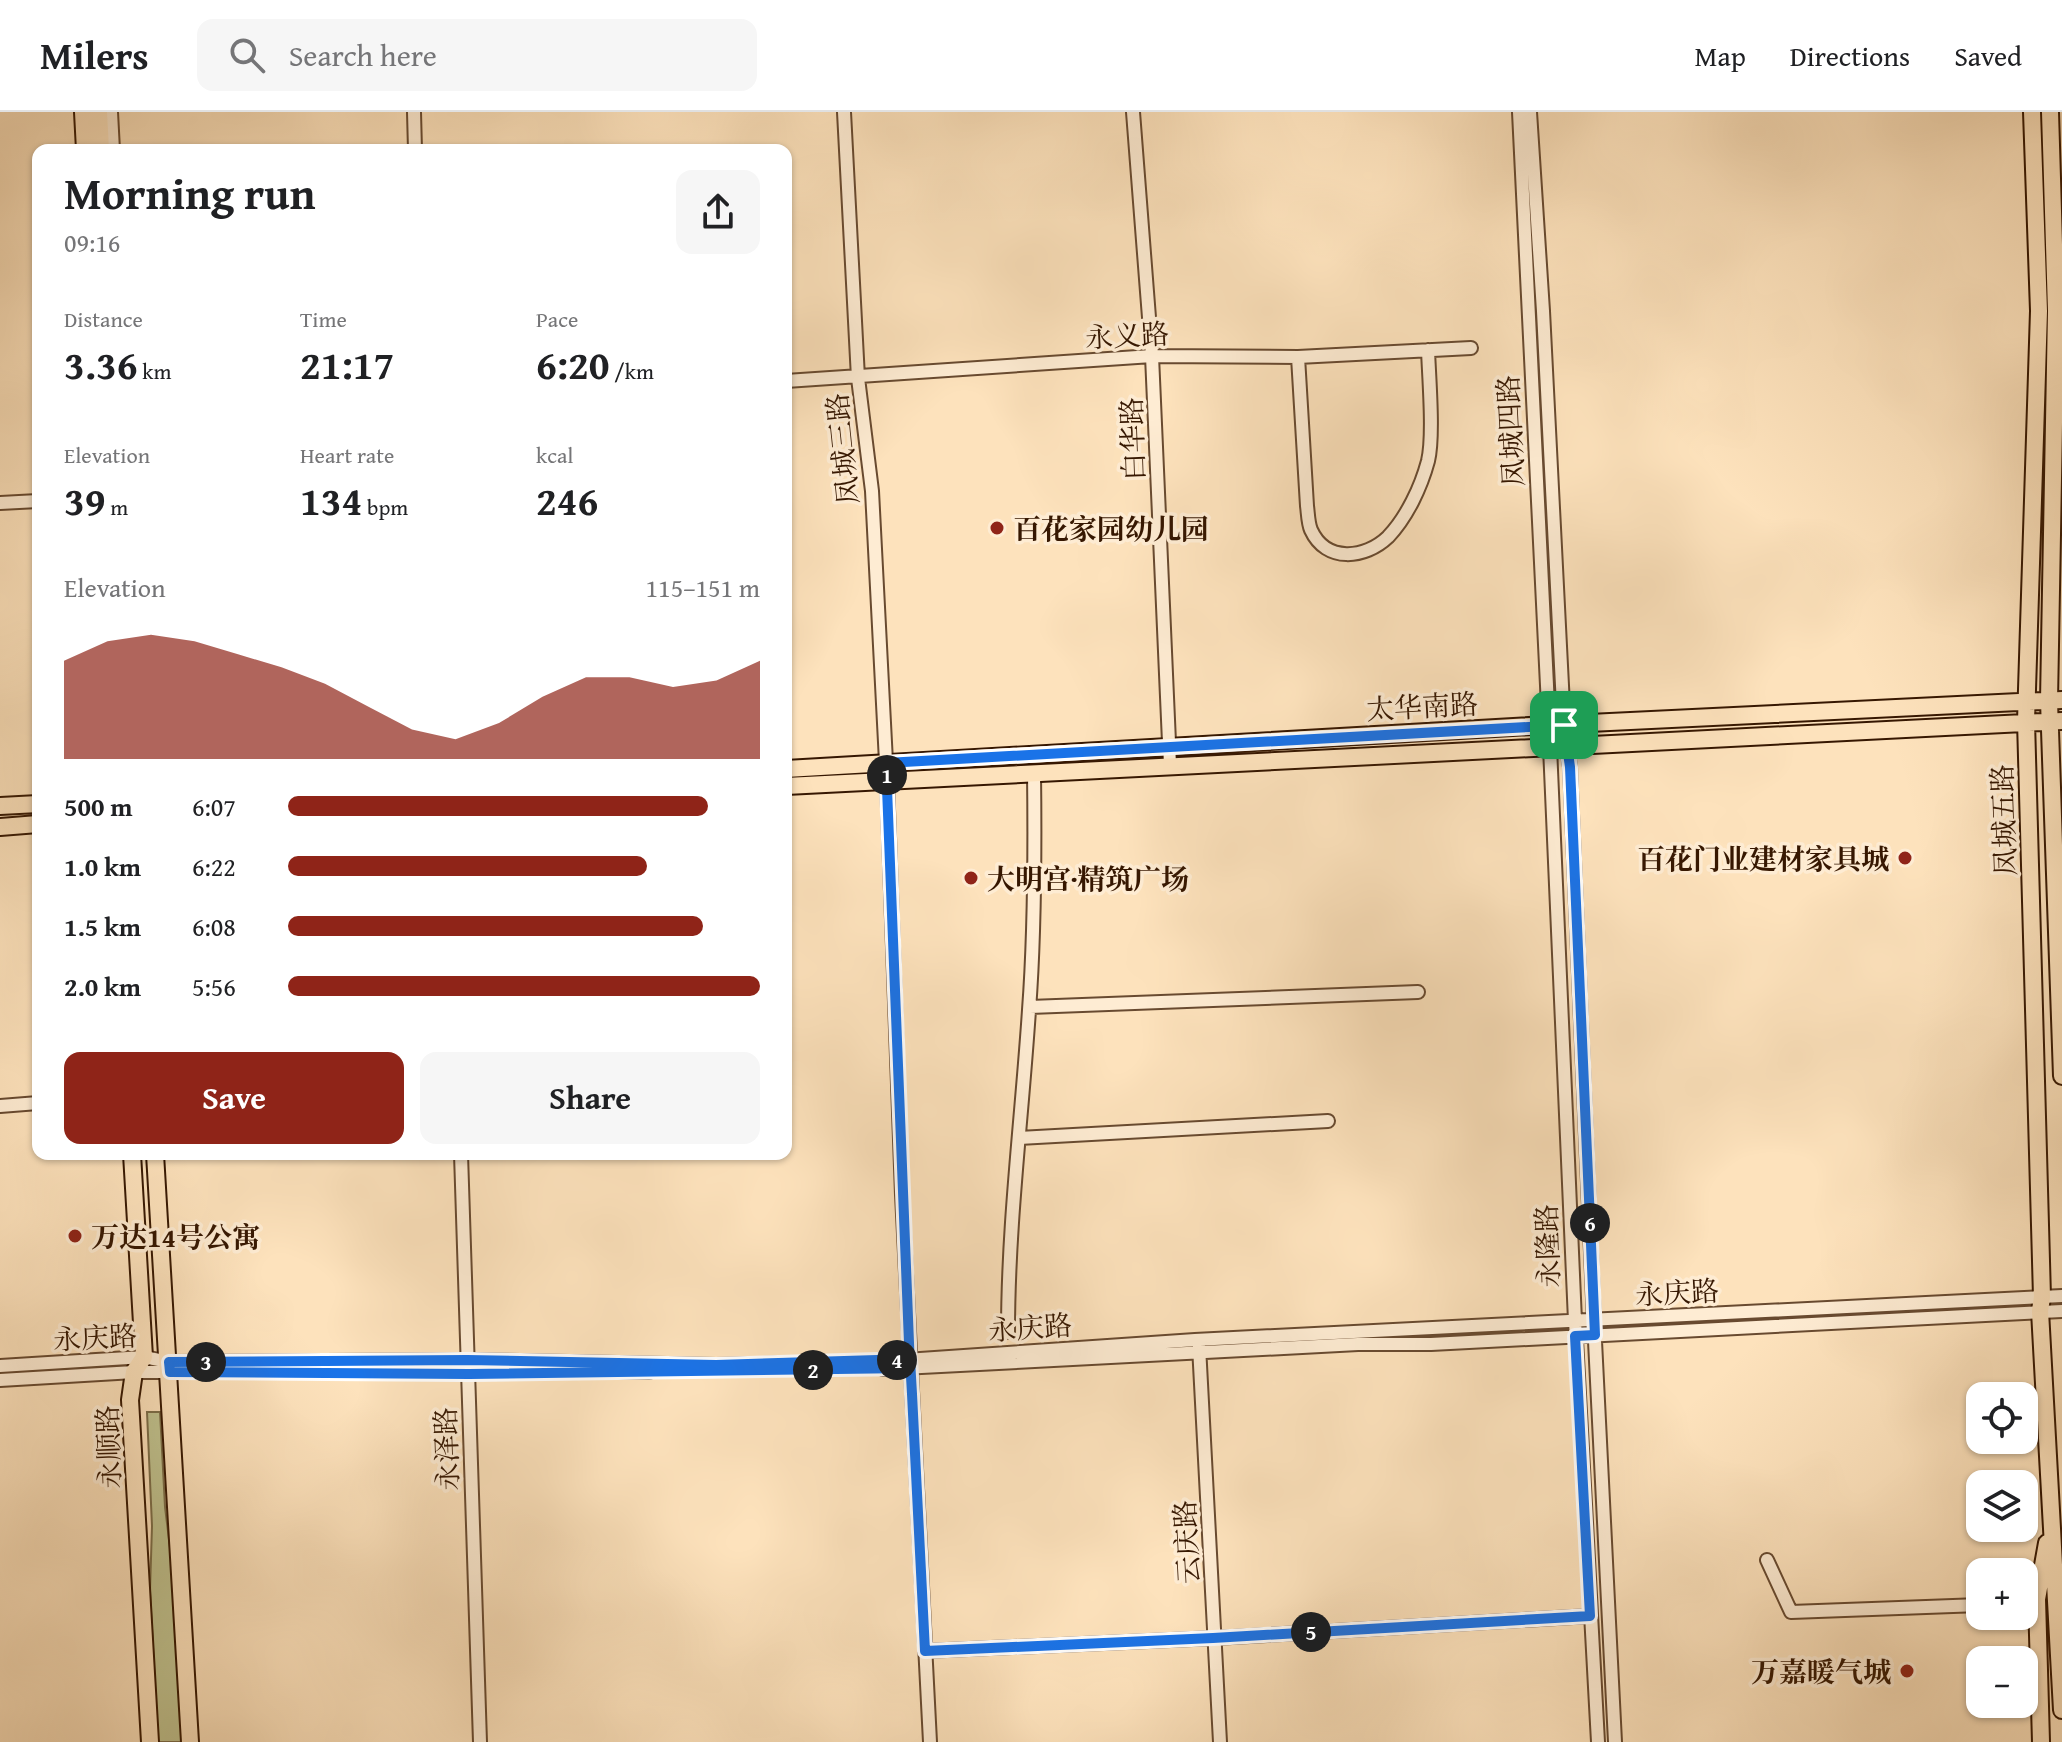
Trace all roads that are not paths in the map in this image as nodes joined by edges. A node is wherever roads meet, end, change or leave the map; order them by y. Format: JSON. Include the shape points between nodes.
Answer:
{"nodes":[{"id":1,"x":83,"y":112,"type":"edge"},
{"id":2,"x":99,"y":112,"type":"edge"},
{"id":3,"x":111,"y":112,"type":"edge"},
{"id":4,"x":414,"y":112,"type":"edge"},
{"id":5,"x":844,"y":112,"type":"edge"},
{"id":6,"x":1133,"y":112,"type":"edge"},
{"id":7,"x":1519,"y":112,"type":"edge"},
{"id":8,"x":1530,"y":112,"type":"edge"},
{"id":9,"x":2032,"y":112,"type":"edge"},
{"id":10,"x":2050,"y":112,"type":"edge"},
{"id":11,"x":85,"y":144,"type":"edge"},
{"id":12,"x":101,"y":144,"type":"edge"},
{"id":13,"x":113,"y":144,"type":"edge"},
{"id":14,"x":415,"y":144,"type":"edge"},
{"id":15,"x":2052,"y":311,"type":"edge"},
{"id":16,"x":1471,"y":348,"type":"dead end"},
{"id":17,"x":1428,"y":350,"type":"junction"},
{"id":18,"x":1152,"y":356,"type":"junction"},
{"id":19,"x":1298,"y":357,"type":"junction"},
{"id":20,"x":858,"y":378,"type":"junction"},
{"id":21,"x":792,"y":381,"type":"edge"},
{"id":22,"x":32,"y":501,"type":"edge"},
{"id":23,"x":0,"y":503,"type":"edge"},
{"id":24,"x":2055,"y":700,"type":"edge"},
{"id":25,"x":2028,"y":702,"type":"junction"},
{"id":26,"x":2026,"y":721,"type":"junction"},
{"id":27,"x":2056,"y":721,"type":"edge"},
{"id":28,"x":1556,"y":725,"type":"junction"},
{"id":29,"x":1569,"y":746,"type":"junction"},
{"id":30,"x":1169,"y":747,"type":"junction"},
{"id":31,"x":1550,"y":747,"type":"junction"},
{"id":32,"x":886,"y":763,"type":"junction"},
{"id":33,"x":1170,"y":765,"type":"junction"},
{"id":34,"x":792,"y":769,"type":"edge"},
{"id":35,"x":1034,"y":772,"type":"junction"},
{"id":36,"x":887,"y":781,"type":"junction"},
{"id":37,"x":792,"y":786,"type":"edge"},
{"id":38,"x":32,"y":804,"type":"edge"},
{"id":39,"x":0,"y":806,"type":"edge"},
{"id":40,"x":32,"y":824,"type":"edge"},
{"id":41,"x":0,"y":827,"type":"edge"},
{"id":42,"x":1418,"y":992,"type":"dead end"},
{"id":43,"x":1030,"y":1007,"type":"junction"},
{"id":44,"x":2062,"y":1076,"type":"edge"},
{"id":45,"x":32,"y":1103,"type":"edge"},
{"id":46,"x":0,"y":1106,"type":"edge"},
{"id":47,"x":1328,"y":1121,"type":"dead end"},
{"id":48,"x":1019,"y":1138,"type":"junction"},
{"id":49,"x":132,"y":1160,"type":"edge"},
{"id":50,"x":155,"y":1160,"type":"edge"},
{"id":51,"x":461,"y":1160,"type":"edge"},
{"id":52,"x":2062,"y":1296,"type":"edge"},
{"id":53,"x":2041,"y":1304,"type":"junction"},
{"id":54,"x":2062,"y":1311,"type":"edge"},
{"id":55,"x":1575,"y":1321,"type":"junction"},
{"id":56,"x":1594,"y":1321,"type":"junction"},
{"id":57,"x":1008,"y":1332,"type":"dead end"},
{"id":58,"x":1595,"y":1335,"type":"junction"},
{"id":59,"x":1575,"y":1336,"type":"junction"},
{"id":60,"x":1199,"y":1346,"type":"junction"},
{"id":61,"x":144,"y":1357,"type":"junction"},
{"id":62,"x":467,"y":1360,"type":"junction"},
{"id":63,"x":910,"y":1364,"type":"junction"},
{"id":64,"x":0,"y":1366,"type":"edge"},
{"id":65,"x":170,"y":1367,"type":"junction"},
{"id":66,"x":134,"y":1372,"type":"junction"},
{"id":67,"x":467,"y":1374,"type":"junction"},
{"id":68,"x":0,"y":1380,"type":"edge"},
{"id":69,"x":2050,"y":1526,"type":"junction"},
{"id":70,"x":1767,"y":1560,"type":"dead end"},
{"id":71,"x":1966,"y":1606,"type":"edge"},
{"id":72,"x":1590,"y":1616,"type":"junction"},
{"id":73,"x":1215,"y":1638,"type":"junction"},
{"id":74,"x":925,"y":1651,"type":"junction"},
{"id":75,"x":2062,"y":1710,"type":"edge"},
{"id":76,"x":150,"y":1742,"type":"edge"},
{"id":77,"x":190,"y":1742,"type":"edge"},
{"id":78,"x":480,"y":1742,"type":"edge"},
{"id":79,"x":930,"y":1742,"type":"edge"},
{"id":80,"x":1220,"y":1742,"type":"edge"},
{"id":81,"x":1598,"y":1742,"type":"edge"},
{"id":82,"x":1615,"y":1742,"type":"edge"},
{"id":83,"x":2041,"y":1742,"type":"edge"}],
"edges":[{"from":1,"to":11,"type":"main road"},
{"from":2,"to":12,"type":"main road"},
{"from":3,"to":13,"type":"street"},
{"from":4,"to":14,"type":"street"},
{"from":5,"to":20,"type":"street","name":"凤城三路"},
{"from":6,"to":18,"type":"street","name":"白华路"},
{"from":7,"to":28,"type":"street","name":"凤城四路"},
{"from":8,"to":28,"type":"street","name":"凤城四路","via":[[1543,311]]},
{"from":9,"to":15,"type":"main road","name":"凤城五路"},
{"from":10,"to":15,"type":"main road","name":"凤城五路"},
{"from":15,"to":24,"type":"main road","name":"凤城五路"},
{"from":15,"to":25,"type":"main road","name":"凤城五路"},
{"from":16,"to":17,"type":"street","name":"永义路"},
{"from":17,"to":19,"type":"street","name":"永义路"},
{"from":17,"to":19,"type":"street","via":[[1429,457],[1419,486],[1387,537],[1355,555],[1325,549],[1311,530]]},
{"from":18,"to":19,"type":"street","name":"永义路"},
{"from":18,"to":20,"type":"street","name":"永义路"},
{"from":18,"to":30,"type":"street","name":"白华路"},
{"from":20,"to":21,"type":"street","name":"永义路"},
{"from":20,"to":32,"type":"street","name":"凤城三路","via":[[872,491]]},
{"from":22,"to":23,"type":"street"},
{"from":24,"to":25,"type":"main road","name":"太华南路"},
{"from":24,"to":27,"type":"main road","name":"凤城五路"},
{"from":25,"to":26,"type":"main road","name":"凤城五路"},
{"from":25,"to":28,"type":"main road","name":"太华南路"},
{"from":26,"to":27,"type":"main road","name":"太华南路"},
{"from":26,"to":29,"type":"main road","name":"太华南路"},
{"from":26,"to":53,"type":"main road","name":"凤城五路"},
{"from":27,"to":44,"type":"main road","name":"凤城五路"},
{"from":28,"to":29,"type":"street","name":"凤城四路"},
{"from":28,"to":30,"type":"main road","name":"太华南路"},
{"from":28,"to":31,"type":"street","name":"凤城四路"},
{"from":29,"to":31,"type":"main road","name":"太华南路"},
{"from":29,"to":56,"type":"street","name":"永隆路"},
{"from":30,"to":32,"type":"main road","name":"太华南路"},
{"from":30,"to":33,"type":"street","name":"白华路"},
{"from":31,"to":33,"type":"main road","name":"太华南路"},
{"from":31,"to":55,"type":"street","name":"永隆路"},
{"from":32,"to":34,"type":"main road","name":"太华南路"},
{"from":32,"to":36,"type":"street","name":"凤城三路"},
{"from":33,"to":35,"type":"main road","name":"太华南路"},
{"from":35,"to":36,"type":"main road","name":"太华南路"},
{"from":35,"to":43,"type":"street"},
{"from":36,"to":37,"type":"main road","name":"太华南路"},
{"from":36,"to":63,"type":"street","name":"凤城三路"},
{"from":38,"to":39,"type":"main road"},
{"from":40,"to":41,"type":"main road"},
{"from":42,"to":43,"type":"street"},
{"from":43,"to":48,"type":"street"},
{"from":45,"to":46,"type":"street"},
{"from":47,"to":48,"type":"street"},
{"from":48,"to":57,"type":"street"},
{"from":49,"to":61,"type":"main road"},
{"from":50,"to":65,"type":"main road"},
{"from":51,"to":62,"type":"street","name":"永泽路"},
{"from":52,"to":53,"type":"street","name":"永庆路"},
{"from":53,"to":54,"type":"street","name":"永庆路"},
{"from":53,"to":56,"type":"street","name":"永庆路"},
{"from":53,"to":58,"type":"street","name":"永庆路","via":[[1836,1324]]},
{"from":53,"to":69,"type":"main road","name":"凤城五路"},
{"from":55,"to":56,"type":"street","name":"永庆路"},
{"from":55,"to":59,"type":"street","name":"永隆路"},
{"from":55,"to":60,"type":"street","name":"永庆路"},
{"from":56,"to":58,"type":"street","name":"永隆路"},
{"from":58,"to":59,"type":"street","name":"永庆路"},
{"from":58,"to":82,"type":"street","name":"永隆路"},
{"from":59,"to":60,"type":"street","name":"永庆路"},
{"from":59,"to":72,"type":"street","name":"永隆路"},
{"from":60,"to":63,"type":"street","name":"永庆路"},
{"from":60,"to":73,"type":"street","name":"云庆路"},
{"from":61,"to":64,"type":"street","name":"永庆路"},
{"from":61,"to":65,"type":"street","name":"永庆路"},
{"from":61,"to":66,"type":"main road","name":"永顺路"},
{"from":62,"to":63,"type":"street","name":"永庆路"},
{"from":62,"to":65,"type":"street","name":"永庆路"},
{"from":62,"to":67,"type":"street","name":"永泽路"},
{"from":63,"to":67,"type":"street","name":"永庆路"},
{"from":63,"to":74,"type":"street","name":"凤城三路"},
{"from":65,"to":66,"type":"street","name":"永庆路"},
{"from":65,"to":67,"type":"street","name":"永庆路"},
{"from":65,"to":77,"type":"main road"},
{"from":66,"to":68,"type":"street","name":"永庆路"},
{"from":66,"to":76,"type":"main road","name":"永顺路","via":[[130,1400]]},
{"from":67,"to":78,"type":"street","name":"永泽路"},
{"from":69,"to":75,"type":"main road"},
{"from":69,"to":83,"type":"main road","via":[[2037,1599]]},
{"from":70,"to":71,"type":"street","via":[[1791,1612]]},
{"from":72,"to":73,"type":"street"},
{"from":72,"to":81,"type":"street","name":"永隆路"},
{"from":73,"to":74,"type":"street"},
{"from":73,"to":80,"type":"street","name":"云庆路"},
{"from":74,"to":79,"type":"street","name":"凤城三路"}]}
